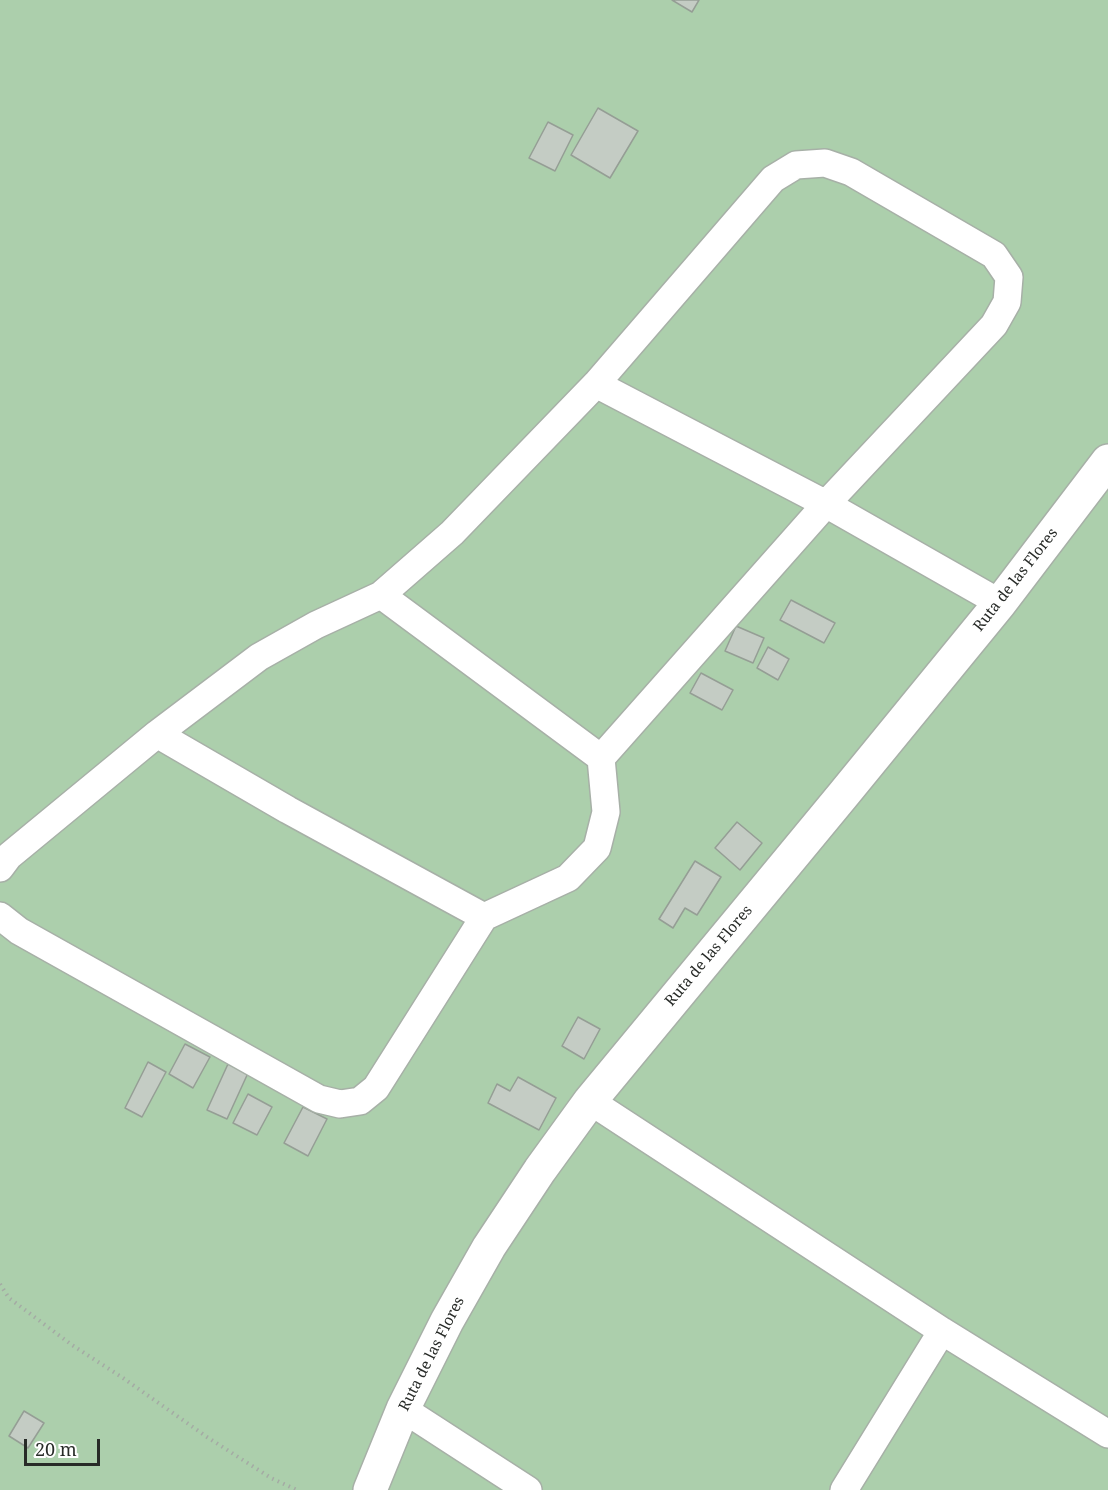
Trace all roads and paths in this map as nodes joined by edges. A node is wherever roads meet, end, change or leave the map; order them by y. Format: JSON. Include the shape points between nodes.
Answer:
{"nodes":[{"id":1,"x":596,"y":384,"type":"junction"},
{"id":2,"x":1108,"y":461,"type":"edge"},
{"id":3,"x":826,"y":504,"type":"junction"},
{"id":4,"x":381,"y":595,"type":"junction"},
{"id":5,"x":1000,"y":603,"type":"junction"},
{"id":6,"x":157,"y":734,"type":"junction"},
{"id":7,"x":601,"y":758,"type":"junction"},
{"id":8,"x":0,"y":868,"type":"edge"},
{"id":9,"x":0,"y":916,"type":"edge"},
{"id":10,"x":484,"y":917,"type":"junction"},
{"id":11,"x":590,"y":1101,"type":"junction"},
{"id":12,"x":0,"y":1284,"type":"edge"},
{"id":13,"x":942,"y":1330,"type":"junction"},
{"id":14,"x":403,"y":1409,"type":"junction"},
{"id":15,"x":1108,"y":1434,"type":"edge"},
{"id":16,"x":297,"y":1490,"type":"edge"},
{"id":17,"x":370,"y":1490,"type":"edge"},
{"id":18,"x":528,"y":1490,"type":"edge"},
{"id":19,"x":844,"y":1490,"type":"edge"}],
"edges":[{"from":1,"to":3,"type":"street"},
{"from":1,"to":3,"type":"street","via":[[773,179],[796,165],[825,163],[851,172],[994,255],[1009,277],[1007,302],[994,325]]},
{"from":1,"to":4,"type":"street","via":[[452,533]]},
{"from":2,"to":5,"type":"main road","name":"Ruta de las Flores"},
{"from":3,"to":5,"type":"street"},
{"from":3,"to":7,"type":"street"},
{"from":4,"to":6,"type":"street","via":[[259,657]]},
{"from":4,"to":7,"type":"street"},
{"from":5,"to":11,"type":"main road","name":"Ruta de las Flores"},
{"from":6,"to":8,"type":"street","via":[[9,856]]},
{"from":6,"to":10,"type":"street"},
{"from":7,"to":10,"type":"street","via":[[606,812],[597,848],[568,878]]},
{"from":9,"to":10,"type":"street","via":[[19,931],[309,1093],[340,1104],[360,1101],[376,1088]]},
{"from":11,"to":13,"type":"street"},
{"from":11,"to":14,"type":"main road","name":"Ruta de las Flores","via":[[489,1247]]},
{"from":12,"to":16,"type":"path","via":[[9,1298],[72,1346],[271,1478]]},
{"from":13,"to":15,"type":"street"},
{"from":13,"to":19,"type":"street"},
{"from":14,"to":17,"type":"main road","name":"Ruta de las Flores"},
{"from":14,"to":18,"type":"street"}]}
